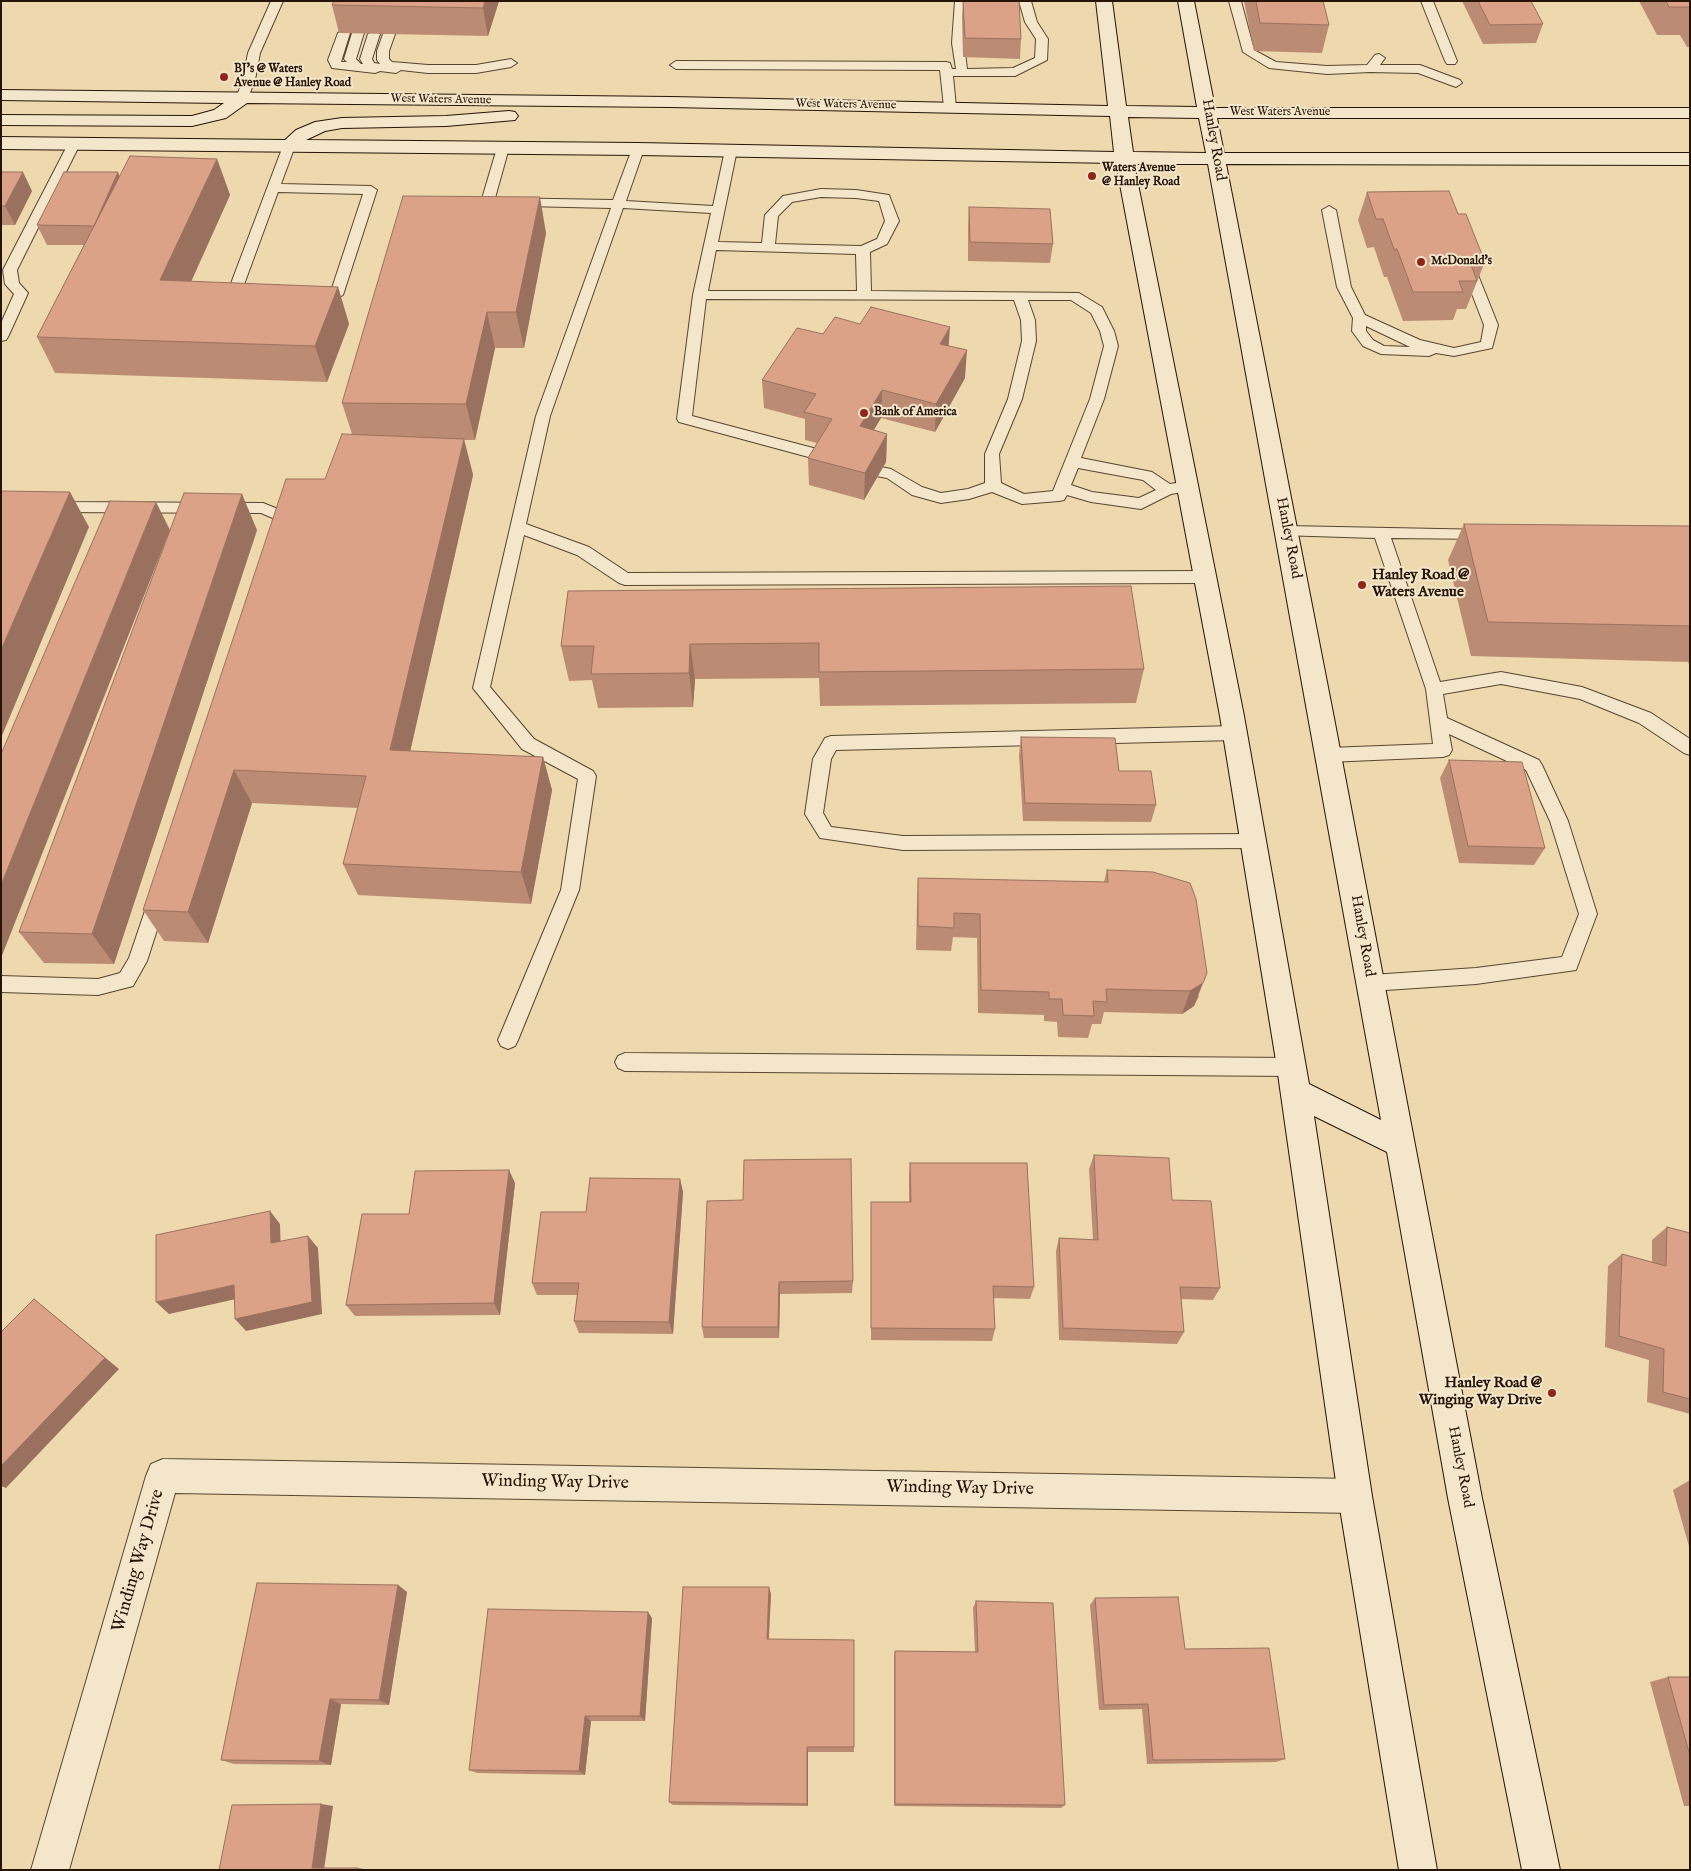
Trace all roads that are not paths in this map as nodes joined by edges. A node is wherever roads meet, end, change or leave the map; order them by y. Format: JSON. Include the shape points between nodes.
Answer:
{"nodes":[{"id":1,"x":277,"y":1,"type":"edge"},
{"id":2,"x":962,"y":1,"type":"edge"},
{"id":3,"x":1025,"y":1,"type":"edge"},
{"id":4,"x":1104,"y":1,"type":"edge"},
{"id":5,"x":1186,"y":1,"type":"edge"},
{"id":6,"x":1236,"y":1,"type":"edge"},
{"id":7,"x":1427,"y":1,"type":"edge"},
{"id":8,"x":344,"y":33,"type":"edge"},
{"id":9,"x":358,"y":33,"type":"edge"},
{"id":10,"x":374,"y":34,"type":"edge"},
{"id":11,"x":388,"y":34,"type":"edge"},
{"id":12,"x":1379,"y":58,"type":"dead end"},
{"id":13,"x":1450,"y":60,"type":"dead end"},
{"id":14,"x":511,"y":63,"type":"dead end"},
{"id":15,"x":676,"y":65,"type":"dead end"},
{"id":16,"x":357,"y":67,"type":"junction"},
{"id":17,"x":388,"y":68,"type":"junction"},
{"id":18,"x":1370,"y":68,"type":"junction"},
{"id":19,"x":428,"y":69,"type":"junction"},
{"id":20,"x":946,"y":69,"type":"junction"},
{"id":21,"x":962,"y":73,"type":"junction"},
{"id":22,"x":1456,"y":83,"type":"dead end"},
{"id":23,"x":1,"y":95,"type":"edge"},
{"id":24,"x":242,"y":98,"type":"junction"},
{"id":25,"x":566,"y":101,"type":"junction"},
{"id":26,"x":950,"y":107,"type":"junction"},
{"id":27,"x":1119,"y":110,"type":"junction"},
{"id":28,"x":1208,"y":113,"type":"junction"},
{"id":29,"x":1690,"y":113,"type":"edge"},
{"id":30,"x":1,"y":120,"type":"edge"},
{"id":31,"x":1,"y":143,"type":"edge"},
{"id":32,"x":74,"y":144,"type":"junction"},
{"id":33,"x":289,"y":146,"type":"junction"},
{"id":34,"x":502,"y":148,"type":"junction"},
{"id":35,"x":638,"y":149,"type":"junction"},
{"id":36,"x":731,"y":150,"type":"junction"},
{"id":37,"x":1215,"y":157,"type":"junction"},
{"id":38,"x":1124,"y":158,"type":"junction"},
{"id":39,"x":1690,"y":159,"type":"edge"},
{"id":40,"x":274,"y":188,"type":"junction"},
{"id":41,"x":619,"y":204,"type":"junction"},
{"id":42,"x":718,"y":210,"type":"junction"},
{"id":43,"x":1329,"y":210,"type":"dead end"},
{"id":44,"x":710,"y":246,"type":"junction"},
{"id":45,"x":768,"y":248,"type":"junction"},
{"id":46,"x":863,"y":250,"type":"junction"},
{"id":47,"x":1463,"y":254,"type":"edge"},
{"id":48,"x":262,"y":294,"type":"edge"},
{"id":49,"x":308,"y":295,"type":"edge"},
{"id":50,"x":700,"y":295,"type":"junction"},
{"id":51,"x":864,"y":295,"type":"junction"},
{"id":52,"x":1020,"y":296,"type":"junction"},
{"id":53,"x":1360,"y":318,"type":"junction"},
{"id":54,"x":1,"y":337,"type":"edge"},
{"id":55,"x":1454,"y":352,"type":"junction"},
{"id":56,"x":827,"y":457,"type":"edge"},
{"id":57,"x":1073,"y":462,"type":"junction"},
{"id":58,"x":881,"y":472,"type":"edge"},
{"id":59,"x":992,"y":486,"type":"junction"},
{"id":60,"x":1064,"y":488,"type":"junction"},
{"id":61,"x":1178,"y":488,"type":"junction"},
{"id":62,"x":40,"y":507,"type":"edge"},
{"id":63,"x":518,"y":527,"type":"junction"},
{"id":64,"x":1286,"y":531,"type":"junction"},
{"id":65,"x":1381,"y":532,"type":"junction"},
{"id":66,"x":1499,"y":534,"type":"edge"},
{"id":67,"x":274,"y":545,"type":"edge"},
{"id":68,"x":1206,"y":577,"type":"junction"},
{"id":69,"x":1434,"y":689,"type":"junction"},
{"id":70,"x":1439,"y":722,"type":"junction"},
{"id":71,"x":1236,"y":733,"type":"junction"},
{"id":72,"x":1690,"y":748,"type":"edge"},
{"id":73,"x":1328,"y":755,"type":"junction"},
{"id":74,"x":1253,"y":841,"type":"junction"},
{"id":75,"x":163,"y":885,"type":"edge"},
{"id":76,"x":1371,"y":983,"type":"junction"},
{"id":77,"x":1,"y":984,"type":"edge"},
{"id":78,"x":508,"y":1040,"type":"dead end"},
{"id":79,"x":625,"y":1062,"type":"dead end"},
{"id":80,"x":1294,"y":1080,"type":"junction"},
{"id":81,"x":1400,"y":1144,"type":"junction"},
{"id":82,"x":1356,"y":1496,"type":"junction"},
{"id":83,"x":50,"y":1870,"type":"edge"},
{"id":84,"x":1418,"y":1870,"type":"edge"},
{"id":85,"x":1542,"y":1870,"type":"edge"}],
"edges":[{"from":1,"to":24,"type":"lane","via":[[254,53]]},
{"from":2,"to":21,"type":"lane","via":[[958,23]]},
{"from":3,"to":21,"type":"lane","via":[[1031,22],[1042,39],[1041,60],[1015,72]]},
{"from":4,"to":27,"type":"main road"},
{"from":5,"to":28,"type":"main road","name":"Hanley Road"},
{"from":6,"to":18,"type":"lane","via":[[1249,52],[1273,64],[1327,70]]},
{"from":7,"to":13,"type":"lane"},
{"from":8,"to":16,"type":"lane","via":[[334,60],[336,65]]},
{"from":9,"to":16,"type":"lane","via":[[350,59]]},
{"from":10,"to":17,"type":"lane","via":[[366,59],[370,66]]},
{"from":11,"to":19,"type":"lane","via":[[383,51],[383,60],[388,65]]},
{"from":12,"to":18,"type":"lane"},
{"from":14,"to":19,"type":"lane","via":[[476,69]]},
{"from":15,"to":20,"type":"lane"},
{"from":16,"to":17,"type":"lane"},
{"from":17,"to":19,"type":"lane"},
{"from":18,"to":22,"type":"lane","via":[[1420,69]]},
{"from":20,"to":21,"type":"lane"},
{"from":20,"to":26,"type":"lane"},
{"from":23,"to":24,"type":"main road","name":"West Waters Avenue"},
{"from":24,"to":25,"type":"main road","name":"West Waters Avenue"},
{"from":24,"to":30,"type":"main road","via":[[220,114],[192,120]]},
{"from":25,"to":26,"type":"main road","name":"West Waters Avenue"},
{"from":25,"to":33,"type":"main road","via":[[541,110],[491,118],[342,122],[302,134]]},
{"from":26,"to":27,"type":"main road","name":"West Waters Avenue"},
{"from":27,"to":28,"type":"main road","name":"West Waters Avenue"},
{"from":27,"to":38,"type":"main road"},
{"from":28,"to":29,"type":"main road","name":"West Waters Avenue"},
{"from":28,"to":37,"type":"main road","name":"Hanley Road"},
{"from":31,"to":32,"type":"main road"},
{"from":32,"to":33,"type":"main road"},
{"from":32,"to":54,"type":"lane","via":[[10,270],[12,284],[21,293]]},
{"from":33,"to":34,"type":"main road"},
{"from":33,"to":40,"type":"lane"},
{"from":34,"to":35,"type":"main road"},
{"from":34,"to":41,"type":"lane","via":[[488,202]]},
{"from":35,"to":36,"type":"main road"},
{"from":35,"to":41,"type":"lane"},
{"from":36,"to":38,"type":"main road"},
{"from":36,"to":42,"type":"lane"},
{"from":37,"to":38,"type":"main road"},
{"from":37,"to":39,"type":"main road"},
{"from":37,"to":64,"type":"main road","name":"Hanley Road"},
{"from":38,"to":61,"type":"main road"},
{"from":40,"to":48,"type":"lane","via":[[234,294]]},
{"from":40,"to":49,"type":"lane","via":[[371,190],[336,295]]},
{"from":41,"to":42,"type":"lane"},
{"from":41,"to":63,"type":"lane","via":[[543,416]]},
{"from":42,"to":44,"type":"lane"},
{"from":43,"to":53,"type":"lane","via":[[1344,287]]},
{"from":44,"to":45,"type":"lane"},
{"from":44,"to":50,"type":"lane"},
{"from":45,"to":46,"type":"lane"},
{"from":45,"to":46,"type":"lane","via":[[772,215],[788,199],[821,193],[884,198],[892,221],[882,241]]},
{"from":46,"to":51,"type":"lane"},
{"from":47,"to":55,"type":"lane","via":[[1491,325],[1487,345]]},
{"from":50,"to":51,"type":"lane"},
{"from":50,"to":56,"type":"lane","via":[[684,419]]},
{"from":51,"to":52,"type":"lane"},
{"from":52,"to":57,"type":"lane","via":[[1074,296],[1097,310],[1107,331],[1111,346],[1097,399]]},
{"from":52,"to":59,"type":"lane","via":[[1028,320],[1029,341],[1015,399],[992,454]]},
{"from":53,"to":55,"type":"lane","via":[[1416,344]]},
{"from":53,"to":55,"type":"lane","via":[[1359,331],[1368,343],[1381,350]]},
{"from":57,"to":60,"type":"lane"},
{"from":57,"to":61,"type":"lane","via":[[1147,476]]},
{"from":58,"to":59,"type":"lane","via":[[891,474],[917,491],[941,498],[969,494]]},
{"from":59,"to":60,"type":"lane","via":[[1022,499],[1059,496]]},
{"from":60,"to":61,"type":"lane","via":[[1091,497],[1141,504]]},
{"from":61,"to":68,"type":"main road"},
{"from":62,"to":67,"type":"lane","via":[[263,508],[283,517]]},
{"from":63,"to":68,"type":"lane","via":[[583,551],[625,579]]},
{"from":63,"to":78,"type":"lane","via":[[481,688],[528,744],[587,776],[570,890]]},
{"from":64,"to":65,"type":"lane"},
{"from":64,"to":73,"type":"main road","name":"Hanley Road"},
{"from":65,"to":66,"type":"lane"},
{"from":65,"to":69,"type":"lane"},
{"from":68,"to":71,"type":"main road"},
{"from":69,"to":70,"type":"lane"},
{"from":69,"to":72,"type":"lane","via":[[1501,678],[1582,693],[1645,718]]},
{"from":70,"to":73,"type":"lane","via":[[1443,750]]},
{"from":70,"to":76,"type":"lane","via":[[1533,765],[1559,821],[1588,914],[1569,964],[1476,976]]},
{"from":71,"to":74,"type":"main road"},
{"from":71,"to":74,"type":"lane","via":[[831,743],[822,759],[814,814],[826,833],[903,843]]},
{"from":73,"to":76,"type":"main road","name":"Hanley Road"},
{"from":74,"to":80,"type":"main road"},
{"from":75,"to":77,"type":"lane","via":[[138,961],[126,980],[98,987]]},
{"from":76,"to":81,"type":"main road","name":"Hanley Road"},
{"from":79,"to":80,"type":"lane"},
{"from":80,"to":81,"type":"main road"},
{"from":80,"to":82,"type":"main road"},
{"from":81,"to":85,"type":"main road","name":"Hanley Road","via":[[1466,1498]]},
{"from":82,"to":83,"type":"main road","name":"Winding Way Drive","via":[[163,1476]]},
{"from":82,"to":84,"type":"main road"}]}
